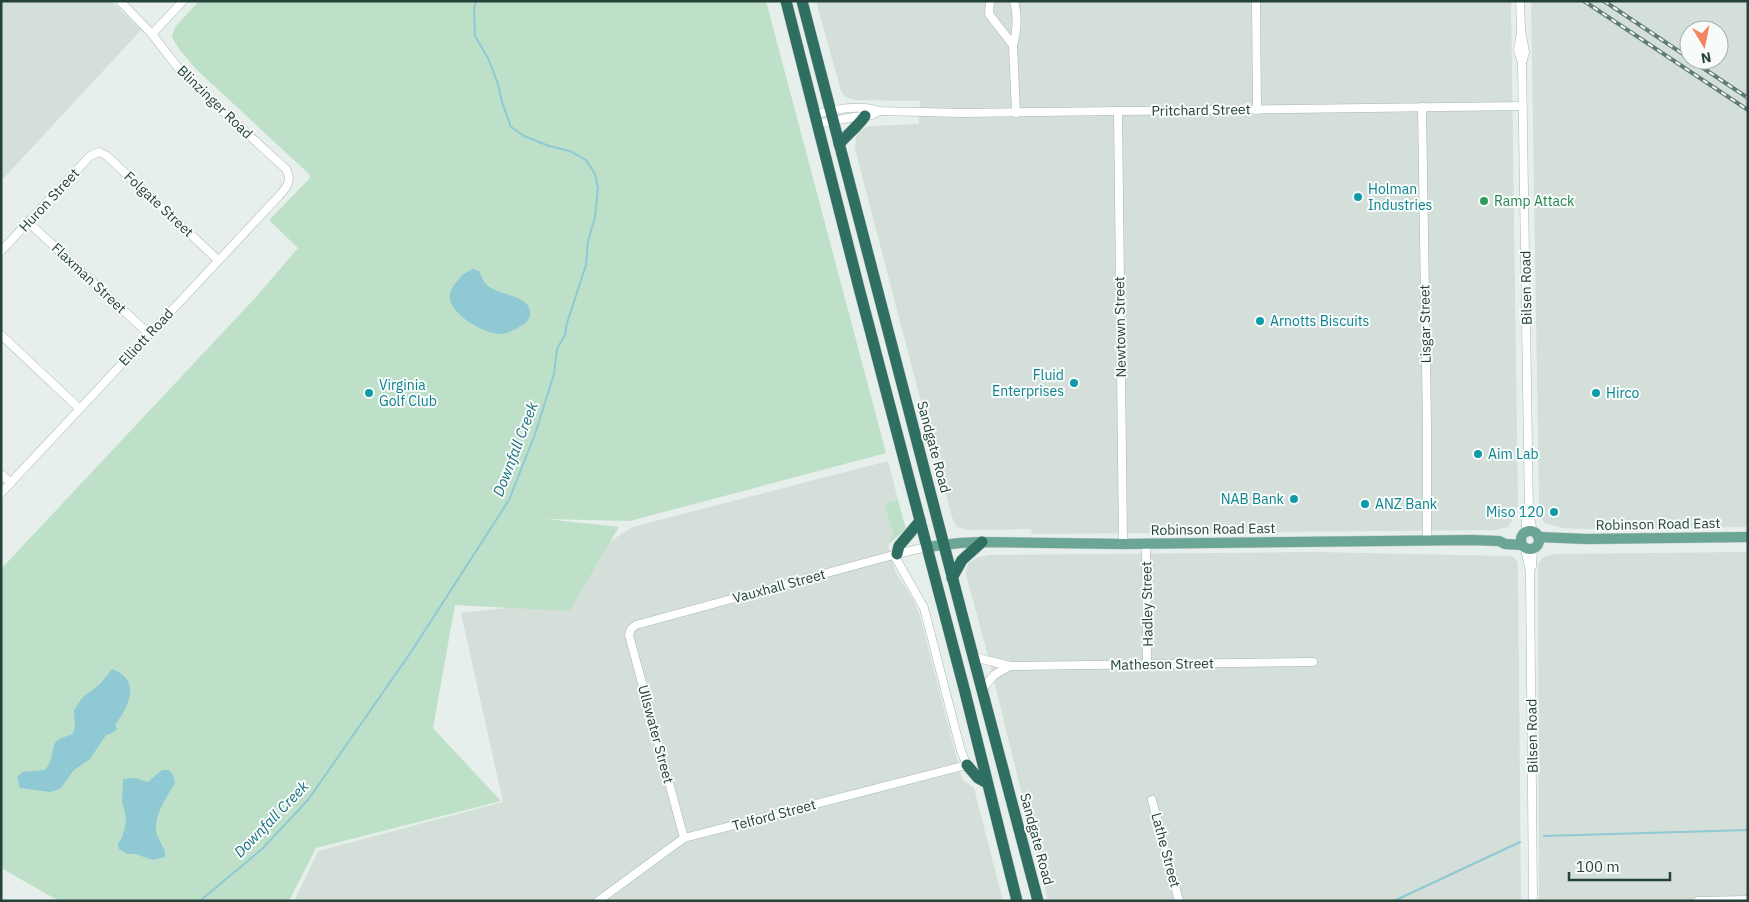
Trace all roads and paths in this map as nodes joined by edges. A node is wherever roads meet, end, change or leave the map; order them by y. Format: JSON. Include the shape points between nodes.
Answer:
{"nodes":[{"id":1,"x":120,"y":1,"type":"edge"},
{"id":2,"x":183,"y":1,"type":"edge"},
{"id":3,"x":786,"y":1,"type":"edge"},
{"id":4,"x":802,"y":1,"type":"edge"},
{"id":5,"x":990,"y":1,"type":"edge"},
{"id":6,"x":1014,"y":1,"type":"edge"},
{"id":7,"x":1256,"y":1,"type":"edge"},
{"id":8,"x":1520,"y":1,"type":"edge"},
{"id":9,"x":152,"y":34,"type":"junction"},
{"id":10,"x":1013,"y":45,"type":"junction"},
{"id":11,"x":1523,"y":106,"type":"junction"},
{"id":12,"x":1422,"y":108,"type":"junction"},
{"id":13,"x":1257,"y":110,"type":"junction"},
{"id":14,"x":879,"y":111,"type":"junction"},
{"id":15,"x":1118,"y":111,"type":"junction"},
{"id":16,"x":1016,"y":113,"type":"junction"},
{"id":17,"x":832,"y":116,"type":"junction"},
{"id":18,"x":865,"y":116,"type":"junction"},
{"id":19,"x":816,"y":119,"type":"junction"},
{"id":20,"x":839,"y":144,"type":"junction"},
{"id":21,"x":98,"y":152,"type":"joint"},
{"id":22,"x":289,"y":180,"type":"joint"},
{"id":23,"x":28,"y":222,"type":"junction"},
{"id":24,"x":1,"y":251,"type":"edge"},
{"id":25,"x":218,"y":260,"type":"junction"},
{"id":26,"x":149,"y":334,"type":"junction"},
{"id":27,"x":1,"y":335,"type":"edge"},
{"id":28,"x":80,"y":409,"type":"junction"},
{"id":29,"x":1,"y":474,"type":"edge"},
{"id":30,"x":11,"y":483,"type":"junction"},
{"id":31,"x":1,"y":493,"type":"edge"},
{"id":32,"x":920,"y":521,"type":"junction"},
{"id":33,"x":1748,"y":537,"type":"edge"},
{"id":34,"x":1530,"y":540,"type":"junction"},
{"id":35,"x":1427,"y":541,"type":"junction"},
{"id":36,"x":982,"y":542,"type":"junction"},
{"id":37,"x":944,"y":544,"type":"junction"},
{"id":38,"x":1123,"y":544,"type":"junction"},
{"id":39,"x":1146,"y":544,"type":"junction"},
{"id":40,"x":927,"y":547,"type":"junction"},
{"id":41,"x":895,"y":554,"type":"junction"},
{"id":42,"x":952,"y":578,"type":"junction"},
{"id":43,"x":631,"y":629,"type":"joint"},
{"id":44,"x":973,"y":657,"type":"junction"},
{"id":45,"x":1313,"y":662,"type":"dead end"},
{"id":46,"x":1148,"y":664,"type":"junction"},
{"id":47,"x":1010,"y":666,"type":"junction"},
{"id":48,"x":982,"y":690,"type":"junction"},
{"id":49,"x":967,"y":765,"type":"junction"},
{"id":50,"x":987,"y":783,"type":"junction"},
{"id":51,"x":1152,"y":800,"type":"dead end"},
{"id":52,"x":684,"y":838,"type":"junction"},
{"id":53,"x":1748,"y":900,"type":"edge"},
{"id":54,"x":598,"y":901,"type":"edge"},
{"id":55,"x":1017,"y":901,"type":"edge"},
{"id":56,"x":1038,"y":901,"type":"edge"},
{"id":57,"x":1180,"y":901,"type":"edge"},
{"id":58,"x":1533,"y":901,"type":"edge"},
{"id":59,"x":1698,"y":901,"type":"edge"}],
"edges":[{"from":1,"to":9,"type":"street","name":"Blinzinger Road"},
{"from":2,"to":9,"type":"street"},
{"from":3,"to":19,"type":"highway"},
{"from":4,"to":17,"type":"highway","name":"Sandgate Road"},
{"from":5,"to":10,"type":"street","via":[[989,14]]},
{"from":6,"to":10,"type":"street","via":[[1016,34]]},
{"from":7,"to":13,"type":"street"},
{"from":8,"to":11,"type":"street","name":"Bilsen Road","via":[[1525,52],[1522,63]]},
{"from":9,"to":22,"type":"street","name":"Blinzinger Road","via":[[192,83],[286,169]]},
{"from":10,"to":16,"type":"street"},
{"from":11,"to":12,"type":"street","name":"Pritchard Street"},
{"from":11,"to":34,"type":"street","name":"Bilsen Road","via":[[1529,513],[1526,520]]},
{"from":12,"to":13,"type":"street","name":"Pritchard Street"},
{"from":12,"to":35,"type":"street","name":"Lisgar Street"},
{"from":13,"to":15,"type":"street","name":"Pritchard Street"},
{"from":14,"to":16,"type":"street","name":"Pritchard Street"},
{"from":14,"to":17,"type":"street","name":"Pritchard Street","via":[[851,108]]},
{"from":14,"to":18,"type":"street","name":"Pritchard Street"},
{"from":15,"to":16,"type":"street","name":"Pritchard Street"},
{"from":15,"to":38,"type":"street","name":"Newtown Street"},
{"from":17,"to":18,"type":"street","name":"Pritchard Street"},
{"from":17,"to":19,"type":"street","name":"Pritchard Street"},
{"from":17,"to":20,"type":"highway","name":"Sandgate Road"},
{"from":18,"to":20,"type":"highway"},
{"from":19,"to":32,"type":"highway"},
{"from":20,"to":37,"type":"highway","name":"Sandgate Road"},
{"from":21,"to":23,"type":"street","name":"Huron Street","via":[[90,156]]},
{"from":21,"to":25,"type":"street","name":"Folgate Street","via":[[107,156]]},
{"from":22,"to":25,"type":"street","name":"Elliott Road","via":[[286,188]]},
{"from":23,"to":24,"type":"street","name":"Huron Street"},
{"from":23,"to":26,"type":"street","name":"Flaxman Street"},
{"from":25,"to":26,"type":"street","name":"Elliott Road"},
{"from":26,"to":28,"type":"street","name":"Elliott Road"},
{"from":27,"to":28,"type":"street"},
{"from":28,"to":30,"type":"street","name":"Elliott Road"},
{"from":29,"to":30,"type":"street"},
{"from":30,"to":31,"type":"street","name":"Elliott Road"},
{"from":32,"to":40,"type":"highway"},
{"from":32,"to":41,"type":"highway"},
{"from":33,"to":34,"type":"main road","name":"Robinson Road East","via":[[1568,539],[1555,536]]},
{"from":34,"to":35,"type":"main road","name":"Robinson Road East","via":[[1505,544],[1498,541]]},
{"from":34,"to":58,"type":"street","name":"Bilsen Road"},
{"from":35,"to":39,"type":"main road","name":"Robinson Road East"},
{"from":36,"to":37,"type":"main road","name":"Robinson Road East"},
{"from":36,"to":38,"type":"main road","name":"Robinson Road East"},
{"from":36,"to":42,"type":"highway","via":[[962,560]]},
{"from":37,"to":40,"type":"main road","name":"Robinson Road East"},
{"from":37,"to":42,"type":"highway","name":"Sandgate Road"},
{"from":38,"to":39,"type":"main road","name":"Robinson Road East"},
{"from":39,"to":46,"type":"street","name":"Hadley Street"},
{"from":40,"to":41,"type":"street","name":"Vauxhall Street"},
{"from":40,"to":50,"type":"highway"},
{"from":41,"to":43,"type":"street","name":"Vauxhall Street"},
{"from":41,"to":49,"type":"street","via":[[924,608]]},
{"from":42,"to":44,"type":"highway","name":"Sandgate Road"},
{"from":43,"to":52,"type":"street","name":"Ullswater Street"},
{"from":44,"to":47,"type":"street","name":"Matheson Street"},
{"from":44,"to":48,"type":"highway","name":"Sandgate Road"},
{"from":45,"to":46,"type":"street","name":"Matheson Street"},
{"from":46,"to":47,"type":"street","name":"Matheson Street"},
{"from":47,"to":48,"type":"street","via":[[994,675]]},
{"from":48,"to":56,"type":"highway","name":"Sandgate Road"},
{"from":49,"to":50,"type":"highway"},
{"from":49,"to":52,"type":"street","name":"Telford Street"},
{"from":50,"to":55,"type":"highway"},
{"from":51,"to":57,"type":"street","name":"Lathe Street"},
{"from":52,"to":54,"type":"street","name":"Telford Street"},
{"from":53,"to":59,"type":"street"}]}
